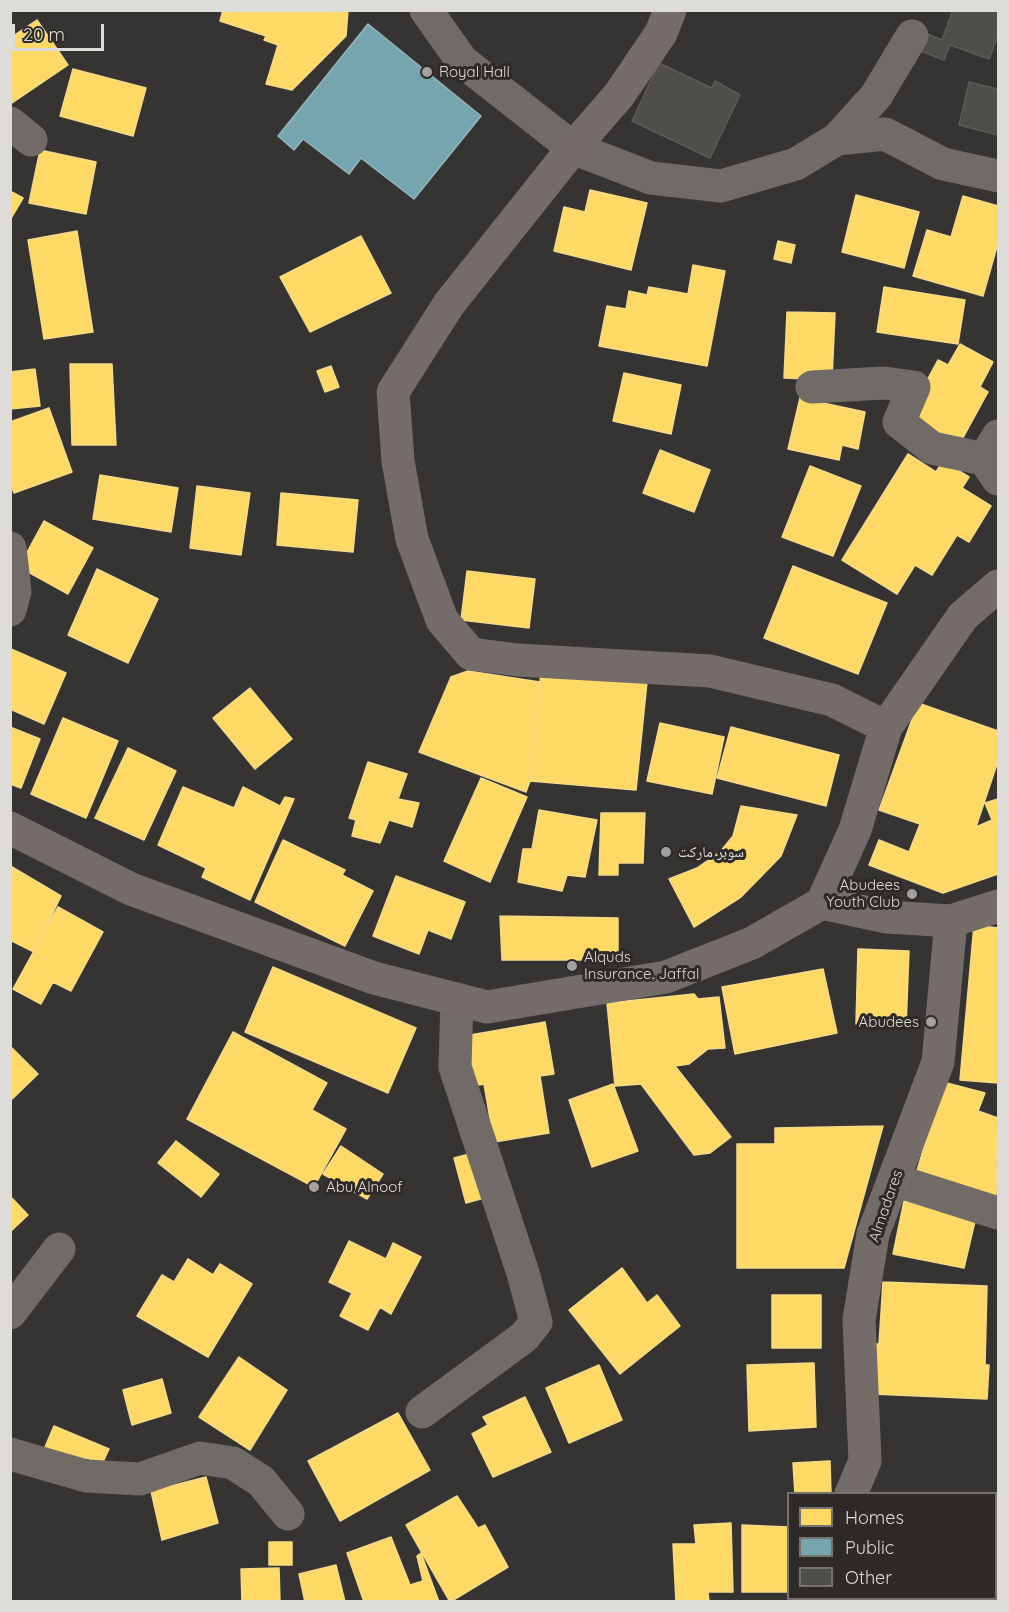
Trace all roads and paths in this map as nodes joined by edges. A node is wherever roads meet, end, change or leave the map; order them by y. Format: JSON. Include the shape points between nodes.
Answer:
{"nodes":[{"id":1,"x":426,"y":10,"type":"edge"},
{"id":2,"x":670,"y":10,"type":"edge"},
{"id":3,"x":912,"y":36,"type":"dead end"},
{"id":4,"x":837,"y":139,"type":"junction"},
{"id":5,"x":573,"y":148,"type":"junction"},
{"id":6,"x":999,"y":176,"type":"edge"},
{"id":7,"x":812,"y":387,"type":"dead end"},
{"id":8,"x":994,"y":458,"type":"edge"},
{"id":9,"x":10,"y":548,"type":"edge"},
{"id":10,"x":999,"y":586,"type":"edge"},
{"id":11,"x":10,"y":610,"type":"edge"},
{"id":12,"x":886,"y":727,"type":"junction"},
{"id":13,"x":10,"y":828,"type":"edge"},
{"id":14,"x":822,"y":903,"type":"junction"},
{"id":15,"x":999,"y":906,"type":"edge"},
{"id":16,"x":951,"y":921,"type":"junction"},
{"id":17,"x":457,"y":999,"type":"junction"},
{"id":18,"x":894,"y":1180,"type":"junction"},
{"id":19,"x":999,"y":1213,"type":"edge"},
{"id":20,"x":59,"y":1249,"type":"dead end"},
{"id":21,"x":10,"y":1313,"type":"edge"},
{"id":22,"x":422,"y":1412,"type":"dead end"},
{"id":23,"x":10,"y":1454,"type":"edge"},
{"id":24,"x":852,"y":1492,"type":"edge"},
{"id":25,"x":288,"y":1514,"type":"dead end"}],
"edges":[{"from":1,"to":5,"type":"street","via":[[462,61]]},
{"from":2,"to":5,"type":"street","via":[[661,33],[619,95]]},
{"from":3,"to":4,"type":"street","via":[[876,96]]},
{"from":4,"to":5,"type":"street","via":[[796,164],[721,186],[651,178]]},
{"from":4,"to":6,"type":"street","via":[[885,134],[943,164]]},
{"from":5,"to":12,"type":"street","via":[[449,304],[393,392],[398,460],[412,539],[442,620],[471,654],[710,671],[832,700]]},
{"from":7,"to":8,"type":"street","via":[[884,383],[914,387],[899,422],[932,448]]},
{"from":9,"to":11,"type":"street","via":[[15,591]]},
{"from":10,"to":12,"type":"street","via":[[963,616]]},
{"from":12,"to":14,"type":"street","via":[[855,830]]},
{"from":13,"to":17,"type":"street","via":[[130,889],[374,978]]},
{"from":14,"to":16,"type":"street","via":[[887,917]]},
{"from":14,"to":17,"type":"street","via":[[752,943],[666,977],[487,1007]]},
{"from":15,"to":16,"type":"street"},
{"from":16,"to":18,"type":"street","name":"Almadares","via":[[938,1062]]},
{"from":17,"to":22,"type":"street","via":[[455,1067],[536,1322],[524,1337]]},
{"from":18,"to":19,"type":"street"},
{"from":18,"to":24,"type":"street","name":"Almadares","via":[[873,1234],[859,1320],[865,1461]]},
{"from":20,"to":21,"type":"street"},
{"from":23,"to":25,"type":"street","via":[[86,1476],[140,1479],[200,1458],[234,1463],[261,1481]]}]}
